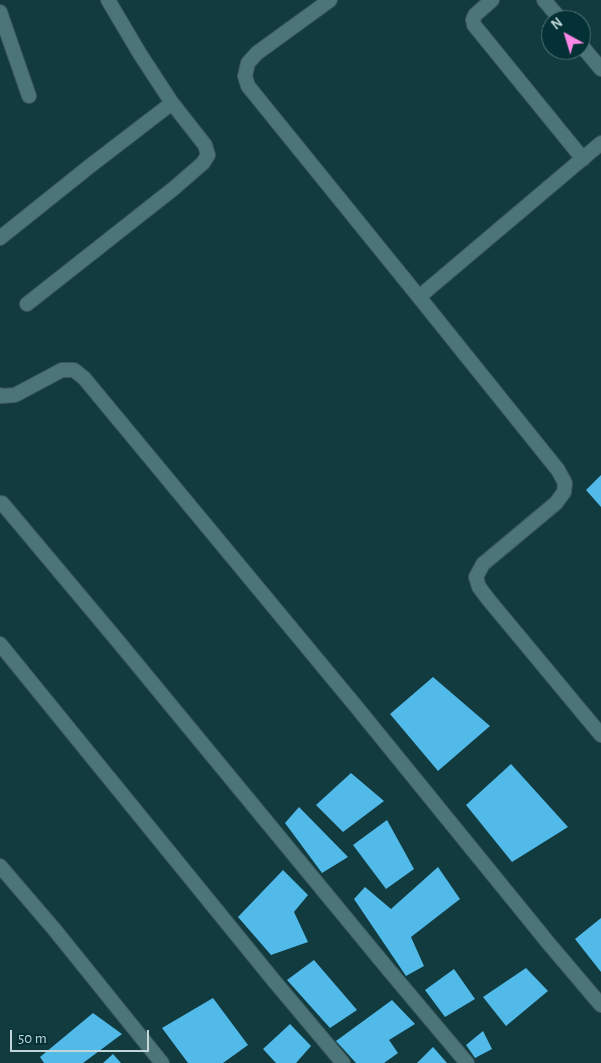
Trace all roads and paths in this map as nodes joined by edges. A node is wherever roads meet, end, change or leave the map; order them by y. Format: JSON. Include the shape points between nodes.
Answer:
{"nodes":[{"id":1,"x":108,"y":0,"type":"edge"},
{"id":2,"x":330,"y":0,"type":"edge"},
{"id":3,"x":492,"y":0,"type":"edge"},
{"id":4,"x":544,"y":0,"type":"edge"},
{"id":5,"x":552,"y":10,"type":"edge"},
{"id":6,"x":0,"y":12,"type":"edge"},
{"id":7,"x":591,"y":57,"type":"edge"},
{"id":8,"x":601,"y":69,"type":"edge"},
{"id":9,"x":29,"y":96,"type":"dead end"},
{"id":10,"x":172,"y":103,"type":"junction"},
{"id":11,"x":601,"y":143,"type":"edge"},
{"id":12,"x":583,"y":159,"type":"junction"},
{"id":13,"x":0,"y":238,"type":"edge"},
{"id":14,"x":419,"y":296,"type":"junction"},
{"id":15,"x":27,"y":304,"type":"dead end"},
{"id":16,"x":0,"y":395,"type":"edge"},
{"id":17,"x":2,"y":502,"type":"dead end"},
{"id":18,"x":0,"y":644,"type":"edge"},
{"id":19,"x":601,"y":735,"type":"edge"},
{"id":20,"x":0,"y":866,"type":"edge"},
{"id":21,"x":601,"y":1005,"type":"edge"},
{"id":22,"x":162,"y":1063,"type":"edge"},
{"id":23,"x":343,"y":1063,"type":"edge"},
{"id":24,"x":467,"y":1063,"type":"edge"}],
"edges":[{"from":1,"to":10,"type":"street"},
{"from":2,"to":14,"type":"street","via":[[257,53],[248,63],[245,76],[248,86]]},
{"from":3,"to":12,"type":"street","via":[[475,15],[474,25]]},
{"from":4,"to":5,"type":"street"},
{"from":6,"to":9,"type":"street"},
{"from":7,"to":8,"type":"street"},
{"from":10,"to":13,"type":"street"},
{"from":10,"to":15,"type":"street","via":[[205,145],[208,155],[203,164]]},
{"from":11,"to":12,"type":"street"},
{"from":12,"to":14,"type":"street"},
{"from":14,"to":19,"type":"street","via":[[565,483],[564,492],[556,503],[483,564],[476,577],[488,599]]},
{"from":16,"to":21,"type":"street","via":[[15,395],[62,370],[74,370],[84,378]]},
{"from":17,"to":24,"type":"street"},
{"from":18,"to":23,"type":"street"},
{"from":20,"to":22,"type":"street"}]}
